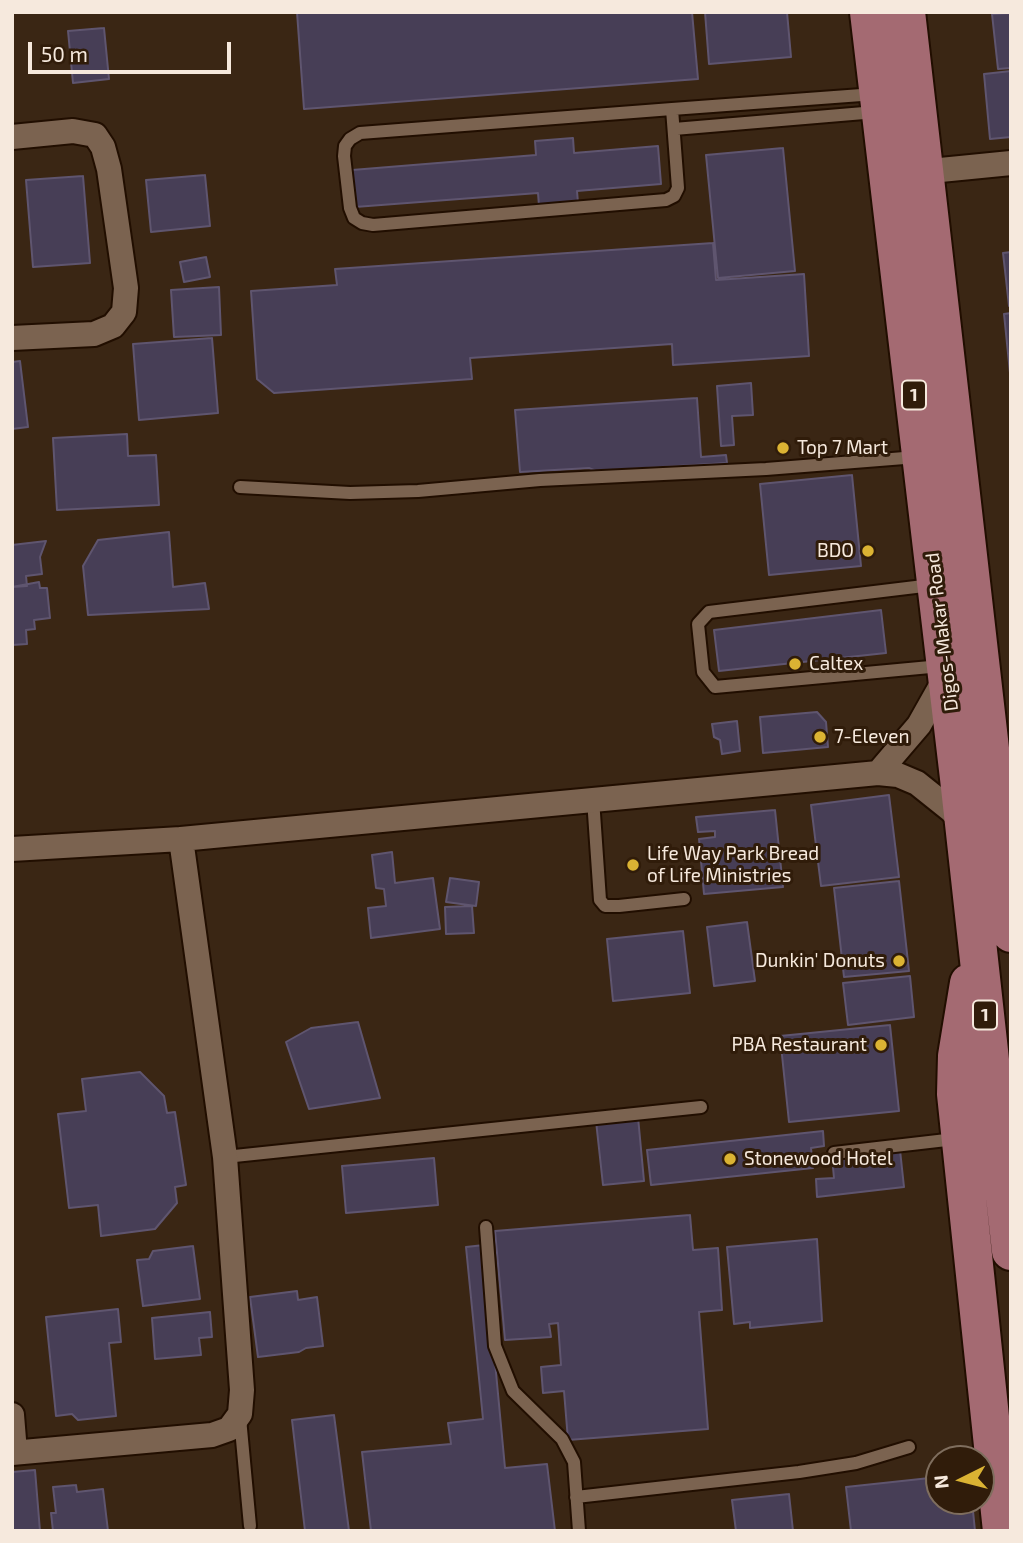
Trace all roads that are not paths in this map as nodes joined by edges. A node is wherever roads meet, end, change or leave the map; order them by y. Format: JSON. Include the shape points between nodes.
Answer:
{"nodes":[{"id":1,"x":869,"y":12,"type":"edge"},
{"id":2,"x":906,"y":12,"type":"edge"},
{"id":3,"x":880,"y":103,"type":"junction"},
{"id":4,"x":672,"y":109,"type":"junction"},
{"id":5,"x":674,"y":129,"type":"junction"},
{"id":6,"x":12,"y":137,"type":"edge"},
{"id":7,"x":1011,"y":163,"type":"edge"},
{"id":8,"x":906,"y":174,"type":"junction"},
{"id":9,"x":12,"y":338,"type":"edge"},
{"id":10,"x":921,"y":456,"type":"junction"},
{"id":11,"x":240,"y":487,"type":"dead end"},
{"id":12,"x":936,"y":584,"type":"junction"},
{"id":13,"x":958,"y":668,"type":"junction"},
{"id":14,"x":1011,"y":703,"type":"edge"},
{"id":15,"x":878,"y":773,"type":"junction"},
{"id":16,"x":593,"y":799,"type":"junction"},
{"id":17,"x":964,"y":824,"type":"junction"},
{"id":18,"x":181,"y":839,"type":"junction"},
{"id":19,"x":12,"y":849,"type":"edge"},
{"id":20,"x":1008,"y":888,"type":"edge"},
{"id":21,"x":684,"y":899,"type":"dead end"},
{"id":22,"x":993,"y":931,"type":"edge"},
{"id":23,"x":701,"y":1107,"type":"dead end"},
{"id":24,"x":961,"y":1138,"type":"junction"},
{"id":25,"x":834,"y":1153,"type":"dead end"},
{"id":26,"x":225,"y":1157,"type":"junction"},
{"id":27,"x":486,"y":1227,"type":"dead end"},
{"id":28,"x":1011,"y":1251,"type":"edge"},
{"id":29,"x":240,"y":1414,"type":"junction"},
{"id":30,"x":12,"y":1415,"type":"edge"},
{"id":31,"x":909,"y":1447,"type":"dead end"},
{"id":32,"x":14,"y":1452,"type":"edge"},
{"id":33,"x":576,"y":1497,"type":"junction"},
{"id":34,"x":250,"y":1526,"type":"dead end"},
{"id":35,"x":579,"y":1531,"type":"edge"},
{"id":36,"x":1002,"y":1531,"type":"edge"}],
"edges":[{"from":1,"to":3,"type":"main road","name":"Digos-Makar Road","number":"1"},
{"from":2,"to":8,"type":"main road","name":"Digos-Makar Road","number":"1"},
{"from":3,"to":4,"type":"lane"},
{"from":3,"to":5,"type":"lane"},
{"from":3,"to":8,"type":"main road","name":"Digos-Makar Road","number":"1"},
{"from":4,"to":5,"type":"lane"},
{"from":4,"to":5,"type":"lane","via":[[360,133],[345,146],[350,208],[354,218],[373,225],[666,200],[678,188]]},
{"from":6,"to":9,"type":"street","via":[[73,131],[95,135],[109,169],[126,288],[124,312],[113,326],[93,334]]},
{"from":7,"to":8,"type":"street"},
{"from":8,"to":10,"type":"main road","name":"Digos-Makar Road","number":"1"},
{"from":8,"to":13,"type":"main road","name":"Digos-Makar Road","number":"1"},
{"from":10,"to":11,"type":"lane","via":[[418,491],[350,493]]},
{"from":10,"to":12,"type":"main road","name":"Digos-Makar Road","number":"1"},
{"from":12,"to":13,"type":"main road","name":"Digos-Makar Road","number":"1"},
{"from":12,"to":13,"type":"lane","via":[[709,612],[698,624],[703,672],[715,687]]},
{"from":13,"to":14,"type":"main road"},
{"from":13,"to":15,"type":"street","via":[[919,725]]},
{"from":13,"to":17,"type":"main road","name":"Digos-Makar Road","number":"1"},
{"from":13,"to":20,"type":"main road","name":"Digos-Makar Road","number":"1"},
{"from":15,"to":16,"type":"street"},
{"from":15,"to":17,"type":"street","via":[[917,783]]},
{"from":16,"to":18,"type":"street"},
{"from":16,"to":21,"type":"lane","via":[[600,900],[605,906]]},
{"from":17,"to":22,"type":"main road","name":"Digos-Makar Road","number":"1"},
{"from":18,"to":19,"type":"street"},
{"from":18,"to":26,"type":"street"},
{"from":20,"to":22,"type":"main road","name":"Digos-Makar Road","number":"1"},
{"from":22,"to":24,"type":"main road","via":[[955,1076]]},
{"from":22,"to":28,"type":"main road","name":"Digos-Makar Road","number":"1"},
{"from":23,"to":26,"type":"lane"},
{"from":24,"to":25,"type":"lane"},
{"from":24,"to":36,"type":"main road"},
{"from":26,"to":29,"type":"street"},
{"from":27,"to":33,"type":"lane","via":[[495,1346],[513,1391],[562,1439],[573,1462]]},
{"from":29,"to":32,"type":"street","via":[[229,1429],[212,1435]]},
{"from":29,"to":34,"type":"lane"},
{"from":30,"to":32,"type":"street"},
{"from":31,"to":33,"type":"lane","via":[[856,1463],[799,1472]]},
{"from":33,"to":35,"type":"lane"}]}
